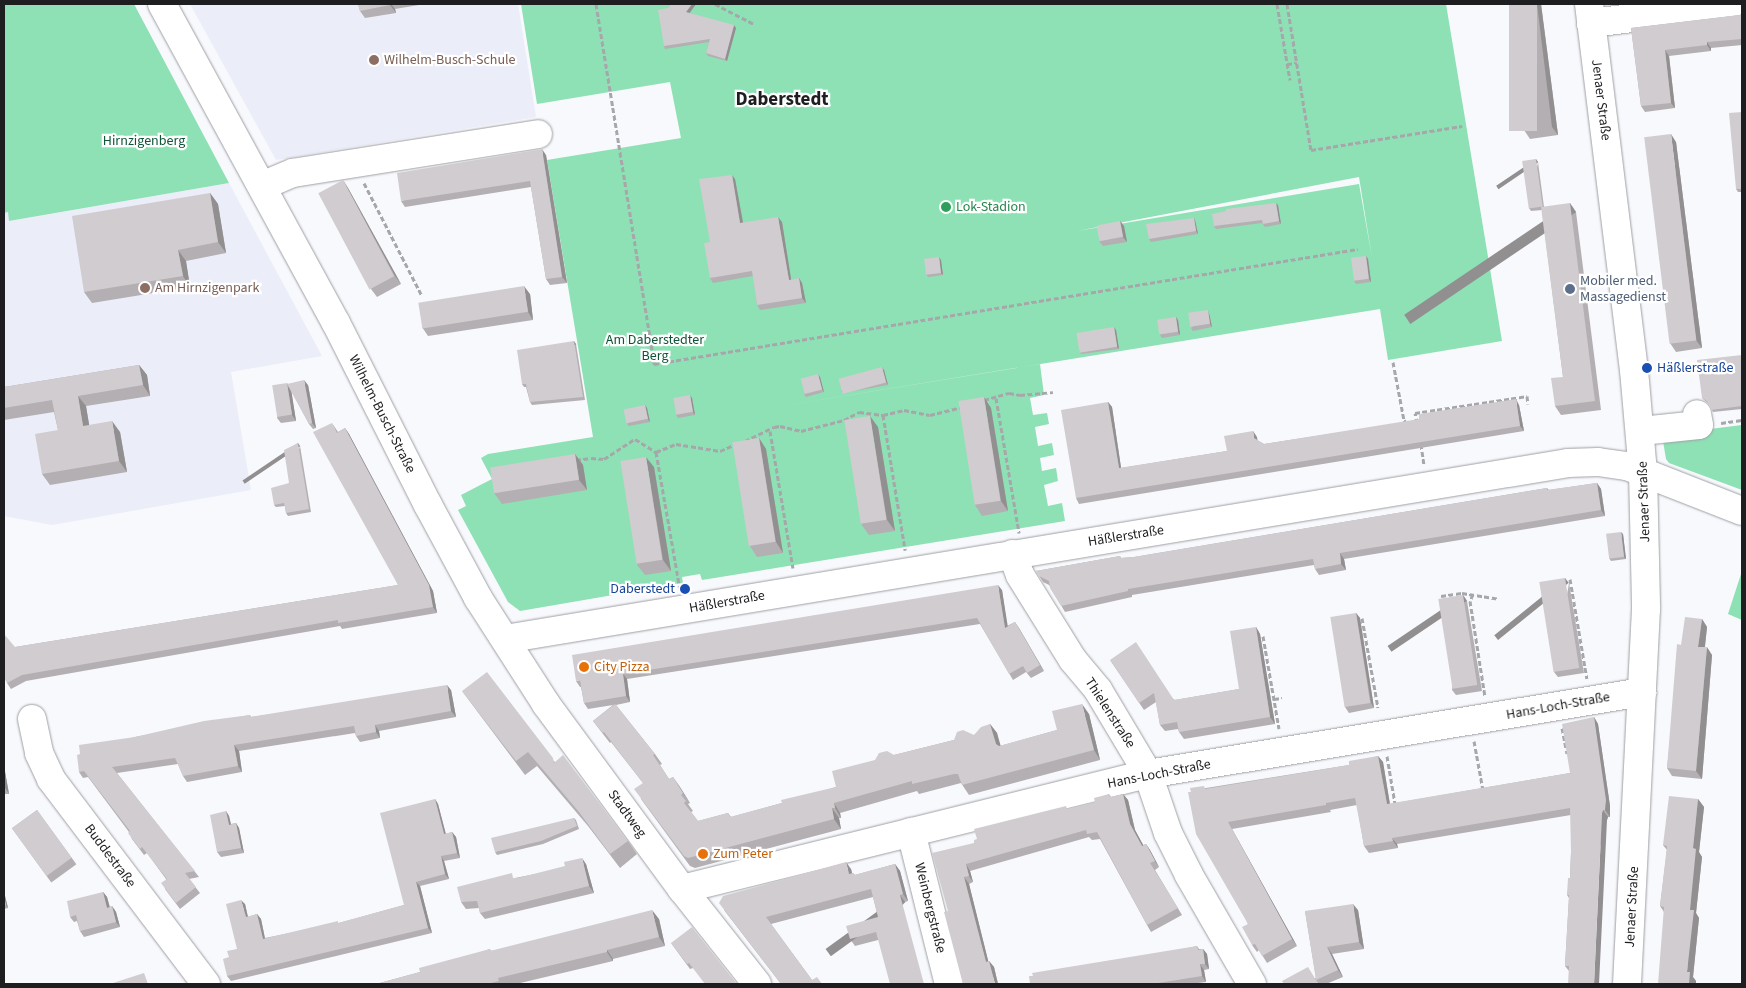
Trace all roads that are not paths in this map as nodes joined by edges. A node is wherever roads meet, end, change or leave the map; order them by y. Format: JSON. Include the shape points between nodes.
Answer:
{"nodes":[{"id":1,"x":162,"y":4,"type":"edge"},
{"id":2,"x":1742,"y":5,"type":"edge"},
{"id":3,"x":1590,"y":13,"type":"edge"},
{"id":4,"x":538,"y":134,"type":"dead end"},
{"id":5,"x":262,"y":186,"type":"junction"},
{"id":6,"x":1697,"y":414,"type":"dead end"},
{"id":7,"x":1641,"y":431,"type":"junction"},
{"id":8,"x":1643,"y":472,"type":"junction"},
{"id":9,"x":1742,"y":511,"type":"edge"},
{"id":10,"x":1017,"y":553,"type":"junction"},
{"id":11,"x":505,"y":639,"type":"junction"},
{"id":12,"x":1642,"y":692,"type":"junction"},
{"id":13,"x":32,"y":719,"type":"dead end"},
{"id":14,"x":1148,"y":774,"type":"junction"},
{"id":15,"x":911,"y":832,"type":"junction"},
{"id":16,"x":682,"y":889,"type":"junction"},
{"id":17,"x":206,"y":984,"type":"edge"},
{"id":18,"x":757,"y":984,"type":"edge"},
{"id":19,"x":948,"y":984,"type":"edge"},
{"id":20,"x":1252,"y":984,"type":"edge"},
{"id":21,"x":1628,"y":984,"type":"edge"}],
"edges":[{"from":1,"to":5,"type":"street","name":"Wilhelm-Busch-Straße"},
{"from":2,"to":3,"type":"street","name":"Jenaer Straße"},
{"from":3,"to":7,"type":"street","name":"Jenaer Straße"},
{"from":4,"to":5,"type":"street","via":[[293,172]]},
{"from":5,"to":11,"type":"street","name":"Wilhelm-Busch-Straße","via":[[336,323],[432,514],[478,598]]},
{"from":6,"to":7,"type":"street","via":[[1698,426]]},
{"from":7,"to":8,"type":"street","name":"Jenaer Straße"},
{"from":8,"to":9,"type":"street","name":"Häßlerstraße"},
{"from":8,"to":10,"type":"street","name":"Häßlerstraße","via":[[1598,462],[1568,463]]},
{"from":8,"to":12,"type":"street","name":"Jenaer Straße","via":[[1646,569]]},
{"from":10,"to":11,"type":"street","name":"Häßlerstraße"},
{"from":10,"to":14,"type":"street","name":"Thielenstraße","via":[[1020,575],[1068,652],[1098,690]]},
{"from":11,"to":16,"type":"street","name":"Stadtweg","via":[[546,704]]},
{"from":12,"to":14,"type":"street","name":"Hans-Loch-Straße"},
{"from":12,"to":21,"type":"street","name":"Jenaer Straße"},
{"from":13,"to":17,"type":"street","name":"Buddestraße","via":[[40,753],[51,779]]},
{"from":14,"to":15,"type":"street","name":"Hans-Loch-Straße"},
{"from":14,"to":20,"type":"street","name":"Thielenstraße","via":[[1168,833]]},
{"from":15,"to":16,"type":"street","name":"Hans-Loch-Straße"},
{"from":15,"to":19,"type":"street","name":"Weinbergstraße"},
{"from":16,"to":18,"type":"street","name":"Stadtweg"}]}
